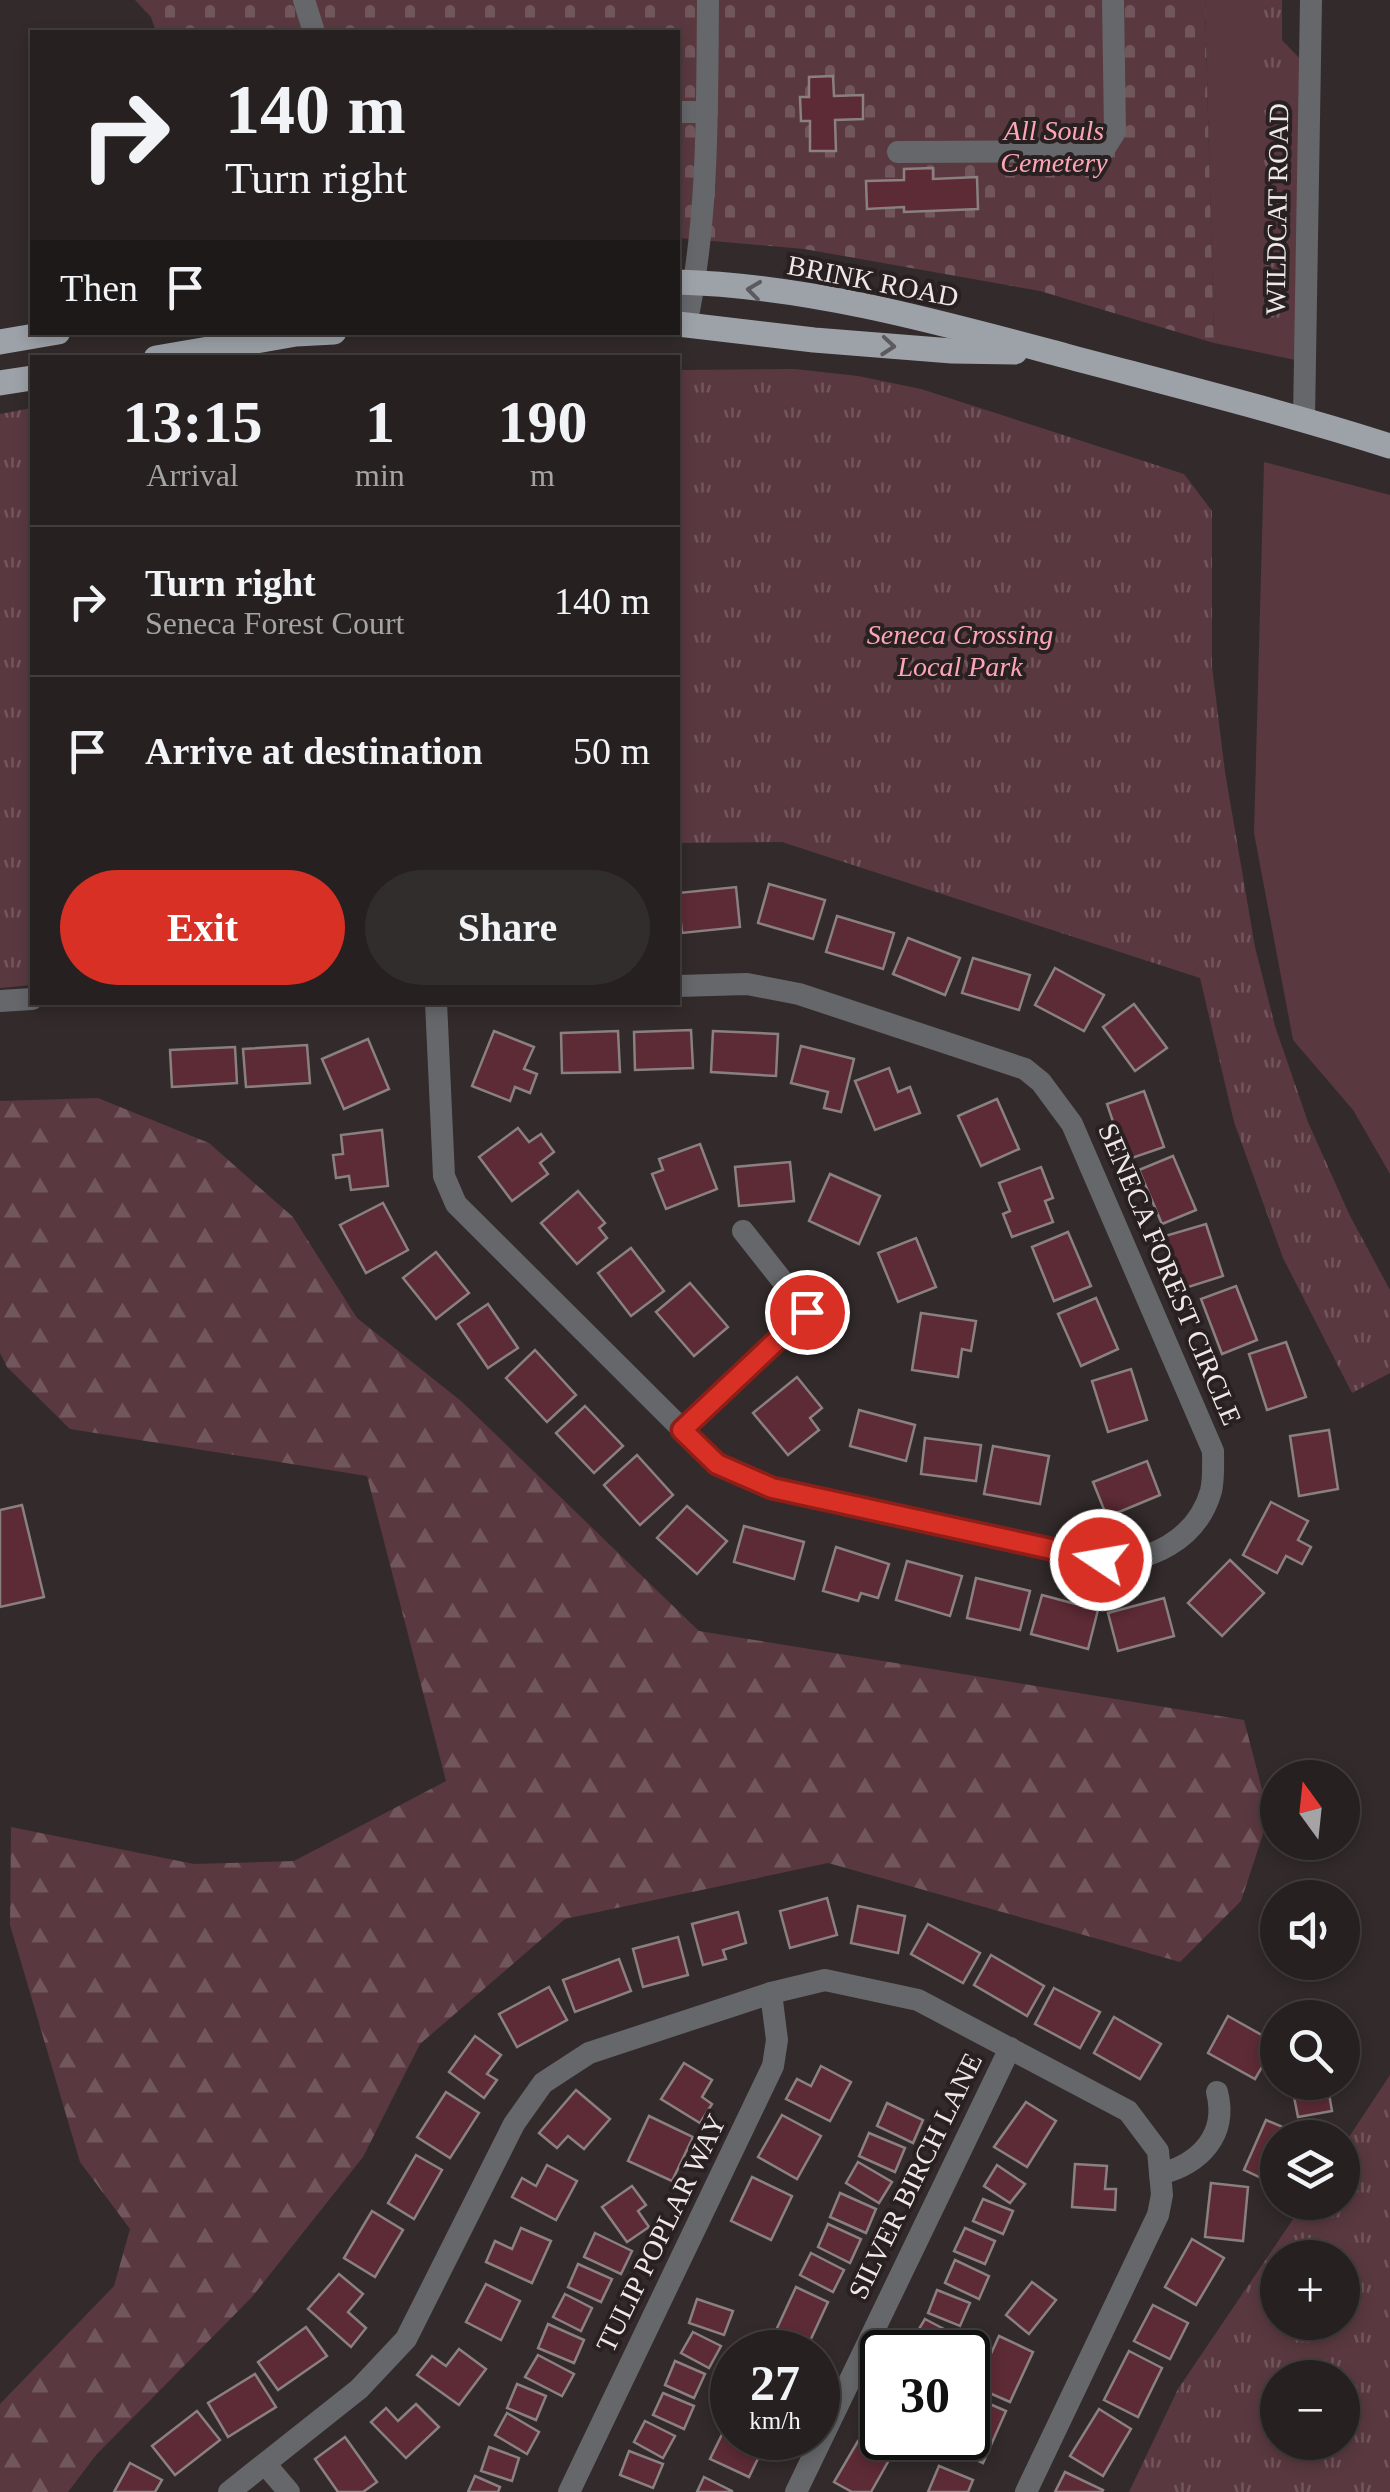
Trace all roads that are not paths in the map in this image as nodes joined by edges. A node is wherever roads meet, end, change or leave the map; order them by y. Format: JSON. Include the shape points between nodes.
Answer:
{"nodes":[{"id":1,"x":304,"y":0,"type":"edge"},
{"id":2,"x":708,"y":0,"type":"edge"},
{"id":3,"x":1113,"y":0,"type":"edge"},
{"id":4,"x":1311,"y":0,"type":"edge"},
{"id":5,"x":313,"y":30,"type":"edge"},
{"id":6,"x":680,"y":112,"type":"edge"},
{"id":7,"x":707,"y":112,"type":"junction"},
{"id":8,"x":898,"y":152,"type":"dead end"},
{"id":9,"x":687,"y":282,"type":"edge"},
{"id":10,"x":682,"y":324,"type":"edge"},
{"id":11,"x":41,"y":335,"type":"edge"},
{"id":12,"x":290,"y":335,"type":"edge"},
{"id":13,"x":0,"y":342,"type":"edge"},
{"id":14,"x":1055,"y":353,"type":"junction"},
{"id":15,"x":174,"y":355,"type":"edge"},
{"id":16,"x":30,"y":378,"type":"edge"},
{"id":17,"x":0,"y":384,"type":"edge"},
{"id":18,"x":1304,"y":418,"type":"junction"},
{"id":19,"x":1390,"y":446,"type":"edge"},
{"id":20,"x":680,"y":986,"type":"edge"},
{"id":21,"x":30,"y":1000,"type":"edge"},
{"id":22,"x":0,"y":1002,"type":"edge"},
{"id":23,"x":436,"y":1005,"type":"edge"},
{"id":24,"x":743,"y":1230,"type":"dead end"},
{"id":25,"x":682,"y":1430,"type":"junction"},
{"id":26,"x":770,"y":1993,"type":"junction"},
{"id":27,"x":1010,"y":2048,"type":"junction"},
{"id":28,"x":1217,"y":2092,"type":"dead end"},
{"id":29,"x":1160,"y":2174,"type":"junction"},
{"id":30,"x":266,"y":2465,"type":"junction"},
{"id":31,"x":229,"y":2492,"type":"edge"},
{"id":32,"x":289,"y":2492,"type":"edge"},
{"id":33,"x":569,"y":2492,"type":"edge"},
{"id":34,"x":796,"y":2492,"type":"edge"},
{"id":35,"x":1026,"y":2492,"type":"edge"}],
"edges":[{"from":1,"to":5,"type":"street"},
{"from":2,"to":7,"type":"street"},
{"from":3,"to":8,"type":"street","via":[[1115,132],[1103,151]]},
{"from":4,"to":18,"type":"street","name":"WILDCAT ROAD"},
{"from":6,"to":7,"type":"street"},
{"from":7,"to":9,"type":"street"},
{"from":9,"to":10,"type":"street"},
{"from":14,"to":9,"type":"main road","name":"BRINK ROAD","one_way":true,"via":[[906,314]]},
{"from":10,"to":14,"type":"main road","name":"BRINK ROAD","one_way":true,"via":[[932,349]]},
{"from":11,"to":13,"type":"main road"},
{"from":12,"to":15,"type":"main road"},
{"from":14,"to":18,"type":"main road","name":"BRINK ROAD"},
{"from":16,"to":17,"type":"main road"},
{"from":18,"to":19,"type":"main road","name":"BRINK ROAD"},
{"from":20,"to":25,"type":"street","name":"SENECA FOREST CIRCLE","via":[[747,984],[799,994],[1025,1068],[1042,1082],[1072,1124],[1213,1451],[1211,1490],[1193,1527],[1161,1552],[1101,1560],[772,1488],[717,1464]]},
{"from":21,"to":22,"type":"street"},
{"from":23,"to":25,"type":"street","name":"SENECA FOREST CIRCLE","via":[[444,1176],[456,1204]]},
{"from":24,"to":25,"type":"street","via":[[807,1312]]},
{"from":26,"to":27,"type":"street","via":[[825,1980],[852,1984],[918,2000]]},
{"from":26,"to":30,"type":"street","via":[[589,2053],[544,2083],[514,2124],[406,2339],[359,2389]]},
{"from":26,"to":33,"type":"street","name":"TULIP POPLAR WAY","via":[[773,2066]]},
{"from":27,"to":29,"type":"street","via":[[1128,2111],[1158,2151]]},
{"from":27,"to":34,"type":"street","name":"SILVER BIRCH LANE"},
{"from":28,"to":29,"type":"street","via":[[1220,2116],[1212,2142],[1191,2162]]},
{"from":29,"to":35,"type":"street","via":[[1158,2215]]},
{"from":30,"to":31,"type":"street"},
{"from":30,"to":32,"type":"street"}]}
